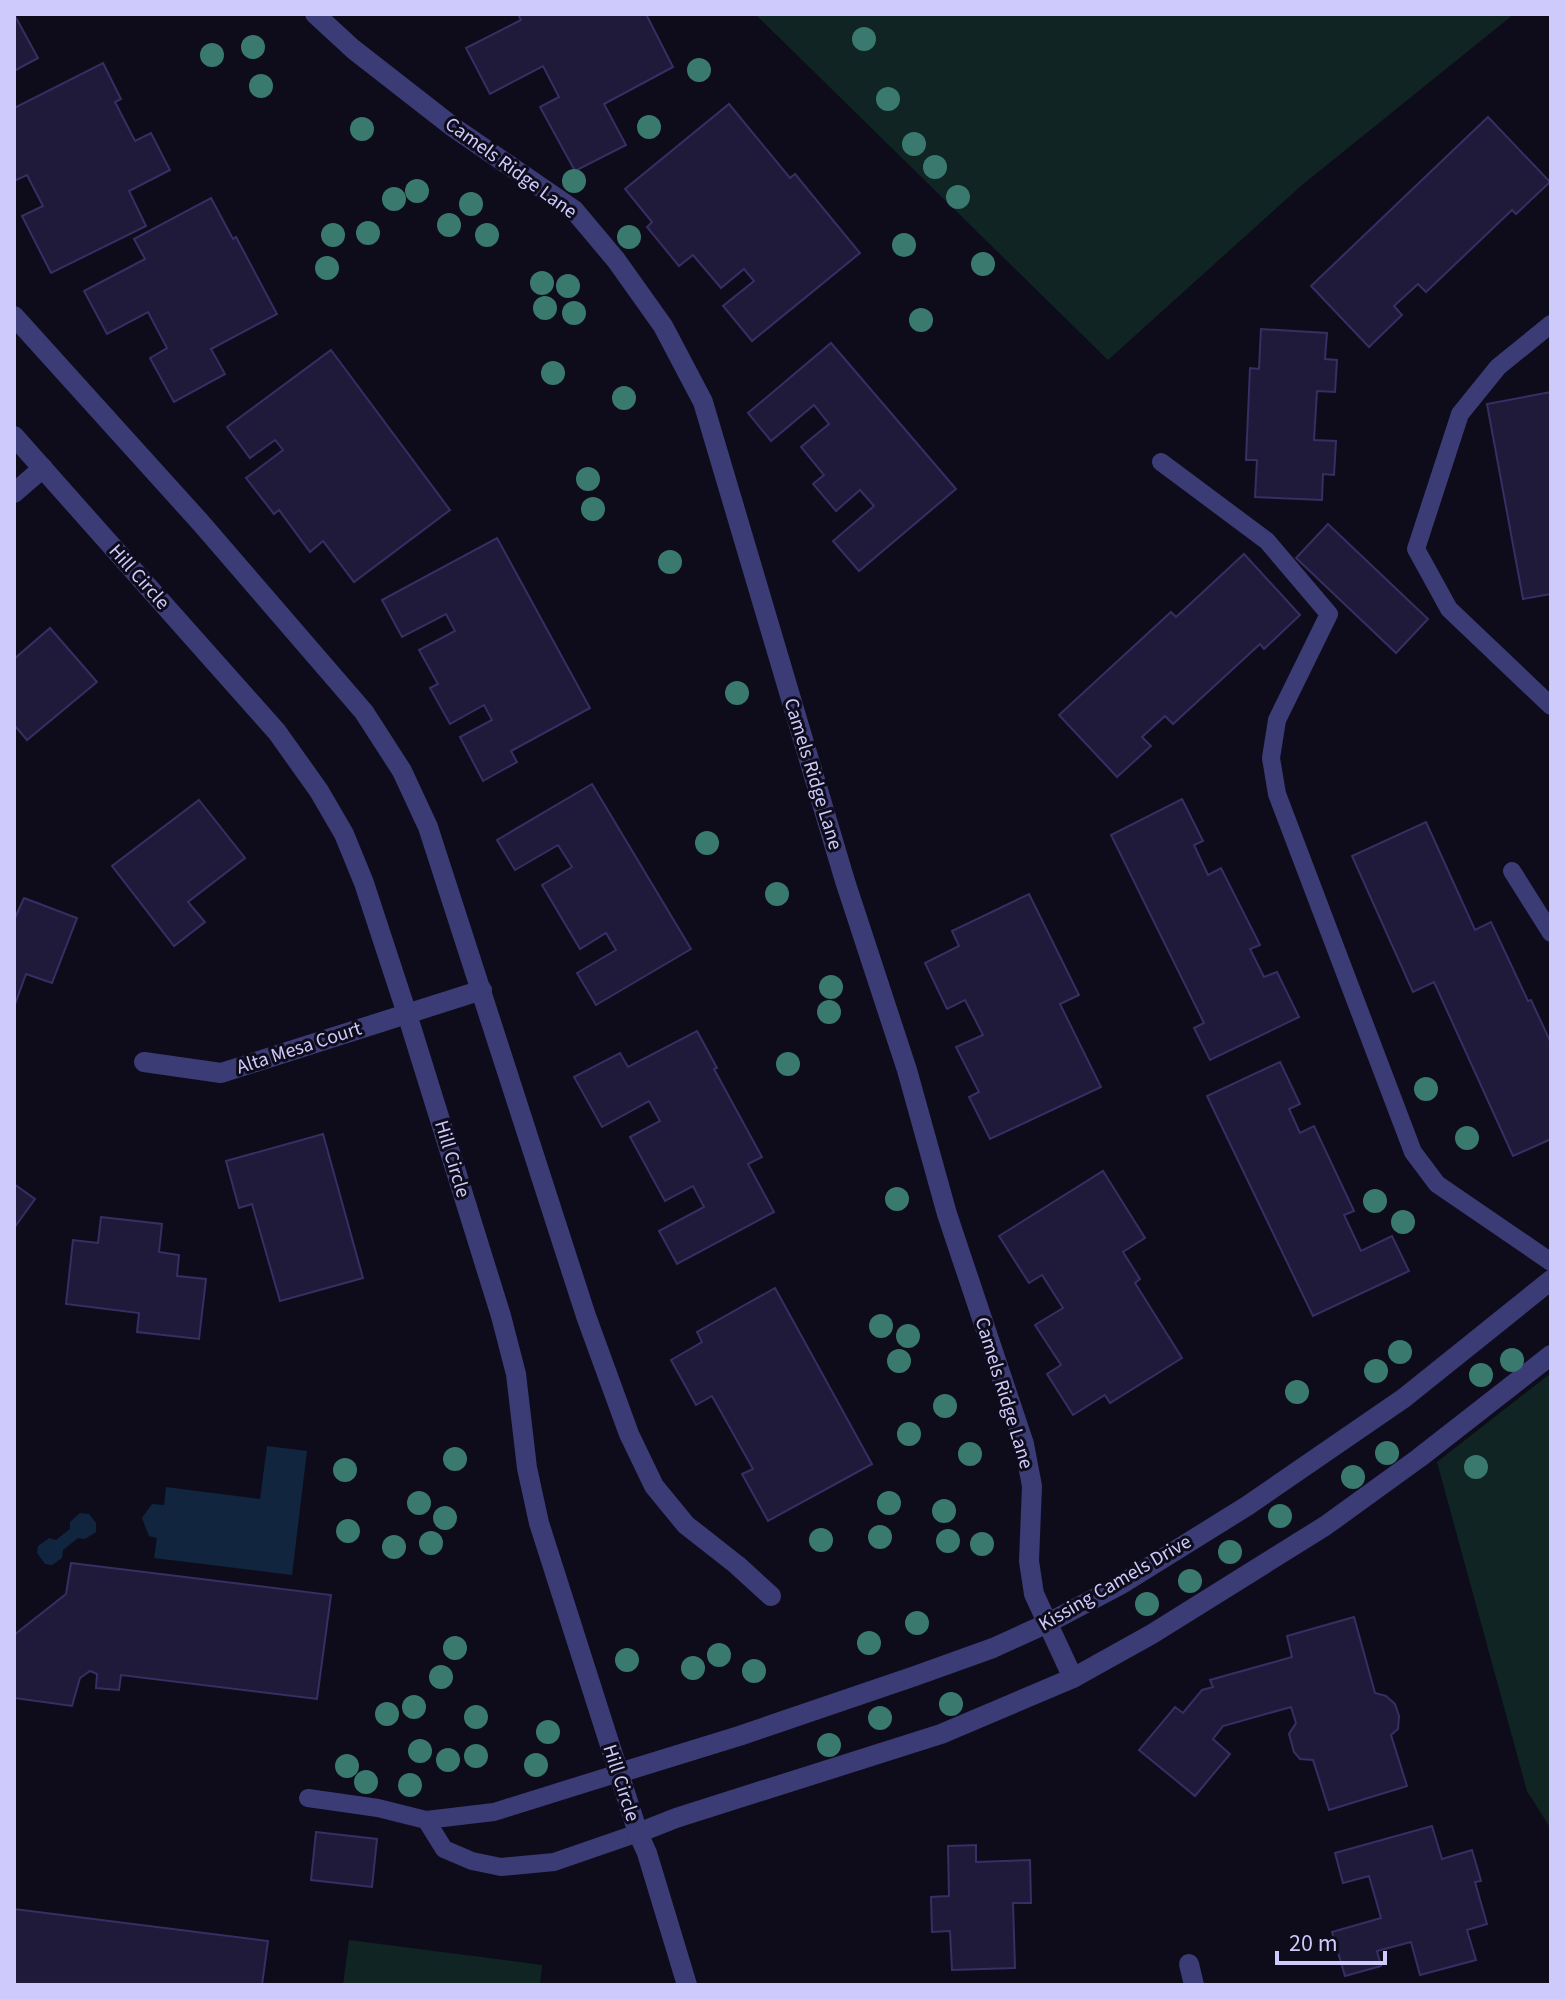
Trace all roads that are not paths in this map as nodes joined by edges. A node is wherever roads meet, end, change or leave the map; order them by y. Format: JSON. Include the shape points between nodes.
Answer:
{"nodes":[{"id":1,"x":315,"y":14,"type":"edge"},
{"id":2,"x":14,"y":316,"type":"edge"},
{"id":3,"x":1551,"y":324,"type":"edge"},
{"id":4,"x":14,"y":436,"type":"edge"},
{"id":5,"x":1161,"y":462,"type":"dead end"},
{"id":6,"x":43,"y":468,"type":"junction"},
{"id":7,"x":14,"y":493,"type":"edge"},
{"id":8,"x":1551,"y":706,"type":"edge"},
{"id":9,"x":1512,"y":871,"type":"dead end"},
{"id":10,"x":1551,"y":933,"type":"edge"},
{"id":11,"x":482,"y":990,"type":"junction"},
{"id":12,"x":407,"y":1014,"type":"junction"},
{"id":13,"x":144,"y":1062,"type":"dead end"},
{"id":14,"x":1551,"y":1262,"type":"edge"},
{"id":15,"x":1551,"y":1280,"type":"edge"},
{"id":16,"x":1551,"y":1355,"type":"edge"},
{"id":17,"x":771,"y":1596,"type":"dead end"},
{"id":18,"x":1048,"y":1623,"type":"junction"},
{"id":19,"x":1073,"y":1678,"type":"junction"},
{"id":20,"x":619,"y":1773,"type":"junction"},
{"id":21,"x":308,"y":1798,"type":"dead end"},
{"id":22,"x":426,"y":1820,"type":"junction"},
{"id":23,"x":638,"y":1833,"type":"junction"},
{"id":24,"x":1189,"y":1964,"type":"dead end"},
{"id":25,"x":687,"y":1985,"type":"edge"},
{"id":26,"x":1194,"y":1985,"type":"edge"}],
"edges":[{"from":1,"to":18,"type":"street","name":"Camels Ridge Lane","via":[[453,127],[574,210],[663,326],[703,402],[947,1214],[1024,1444],[1032,1486],[1029,1561],[1034,1594]]},
{"from":2,"to":11,"type":"street","via":[[364,712],[402,771],[428,827]]},
{"from":3,"to":8,"type":"lane","via":[[1498,367],[1460,414],[1416,549],[1449,609]]},
{"from":4,"to":6,"type":"street","name":"Hill Circle"},
{"from":5,"to":14,"type":"lane","via":[[1267,541],[1329,614],[1277,720],[1271,758],[1277,794],[1413,1152],[1437,1184]]},
{"from":6,"to":7,"type":"street"},
{"from":6,"to":12,"type":"street","name":"Hill Circle","via":[[277,732],[319,791],[364,883]]},
{"from":9,"to":10,"type":"lane"},
{"from":11,"to":12,"type":"street","name":"Alta Mesa Court"},
{"from":11,"to":17,"type":"street","via":[[629,1434],[654,1486],[686,1525]]},
{"from":12,"to":13,"type":"street","name":"Alta Mesa Court","via":[[221,1073]]},
{"from":12,"to":20,"type":"street","name":"Hill Circle","via":[[516,1374],[539,1523]]},
{"from":15,"to":18,"type":"street","name":"Kissing Camels Drive","via":[[1404,1398],[1247,1506]]},
{"from":16,"to":19,"type":"street","via":[[1325,1526]]},
{"from":18,"to":19,"type":"street","name":"Camels Ridge Lane"},
{"from":18,"to":20,"type":"street","name":"Kissing Camels Drive","via":[[941,1667]]},
{"from":19,"to":23,"type":"street","via":[[941,1734]]},
{"from":20,"to":22,"type":"lane","via":[[494,1812]]},
{"from":20,"to":23,"type":"street","name":"Hill Circle"},
{"from":21,"to":22,"type":"lane"},
{"from":22,"to":23,"type":"lane","via":[[444,1849],[501,1867],[554,1862]]},
{"from":23,"to":25,"type":"street","name":"Hill Circle"},
{"from":24,"to":26,"type":"street"}]}
